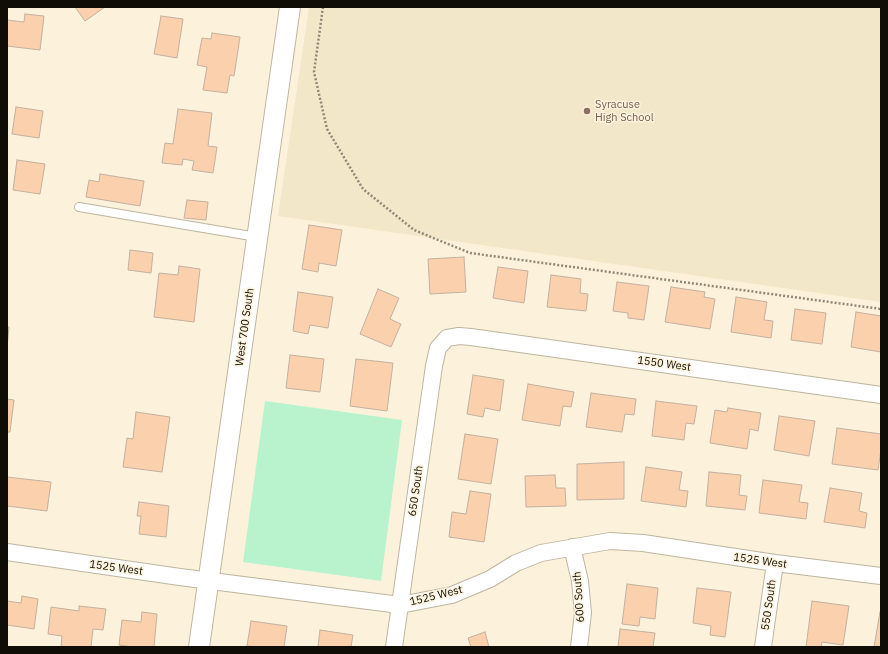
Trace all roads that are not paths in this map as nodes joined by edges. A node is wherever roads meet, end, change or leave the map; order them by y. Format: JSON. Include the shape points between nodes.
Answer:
{"nodes":[{"id":1,"x":290,"y":7,"type":"edge"},
{"id":2,"x":79,"y":207,"type":"dead end"},
{"id":3,"x":258,"y":237,"type":"junction"},
{"id":4,"x":447,"y":338,"type":"joint"},
{"id":5,"x":881,"y":395,"type":"edge"},
{"id":6,"x":572,"y":547,"type":"junction"},
{"id":7,"x":7,"y":552,"type":"edge"},
{"id":8,"x":775,"y":563,"type":"junction"},
{"id":9,"x":881,"y":576,"type":"edge"},
{"id":10,"x":208,"y":581,"type":"junction"},
{"id":11,"x":400,"y":605,"type":"junction"},
{"id":12,"x":199,"y":647,"type":"edge"},
{"id":13,"x":394,"y":647,"type":"edge"},
{"id":14,"x":579,"y":647,"type":"edge"},
{"id":15,"x":763,"y":647,"type":"edge"}],
"edges":[{"from":1,"to":3,"type":"street","name":"West 700 South"},
{"from":2,"to":3,"type":"lane"},
{"from":3,"to":10,"type":"street","name":"West 700 South"},
{"from":4,"to":5,"type":"street","name":"1550 West","via":[[472,337]]},
{"from":4,"to":11,"type":"street","name":"650 South","via":[[438,348],[434,366]]},
{"from":6,"to":8,"type":"street","name":"1525 West","via":[[610,541],[643,543]]},
{"from":6,"to":11,"type":"street","name":"1525 West","via":[[541,553],[452,595]]},
{"from":6,"to":14,"type":"street","name":"600 South","via":[[580,581],[582,607]]},
{"from":7,"to":10,"type":"street","name":"1525 West"},
{"from":8,"to":9,"type":"street","name":"1525 West"},
{"from":8,"to":15,"type":"street","name":"550 South"},
{"from":10,"to":11,"type":"street","name":"1525 West"},
{"from":10,"to":12,"type":"street","name":"West 700 South"},
{"from":11,"to":13,"type":"street","name":"650 South"}]}
